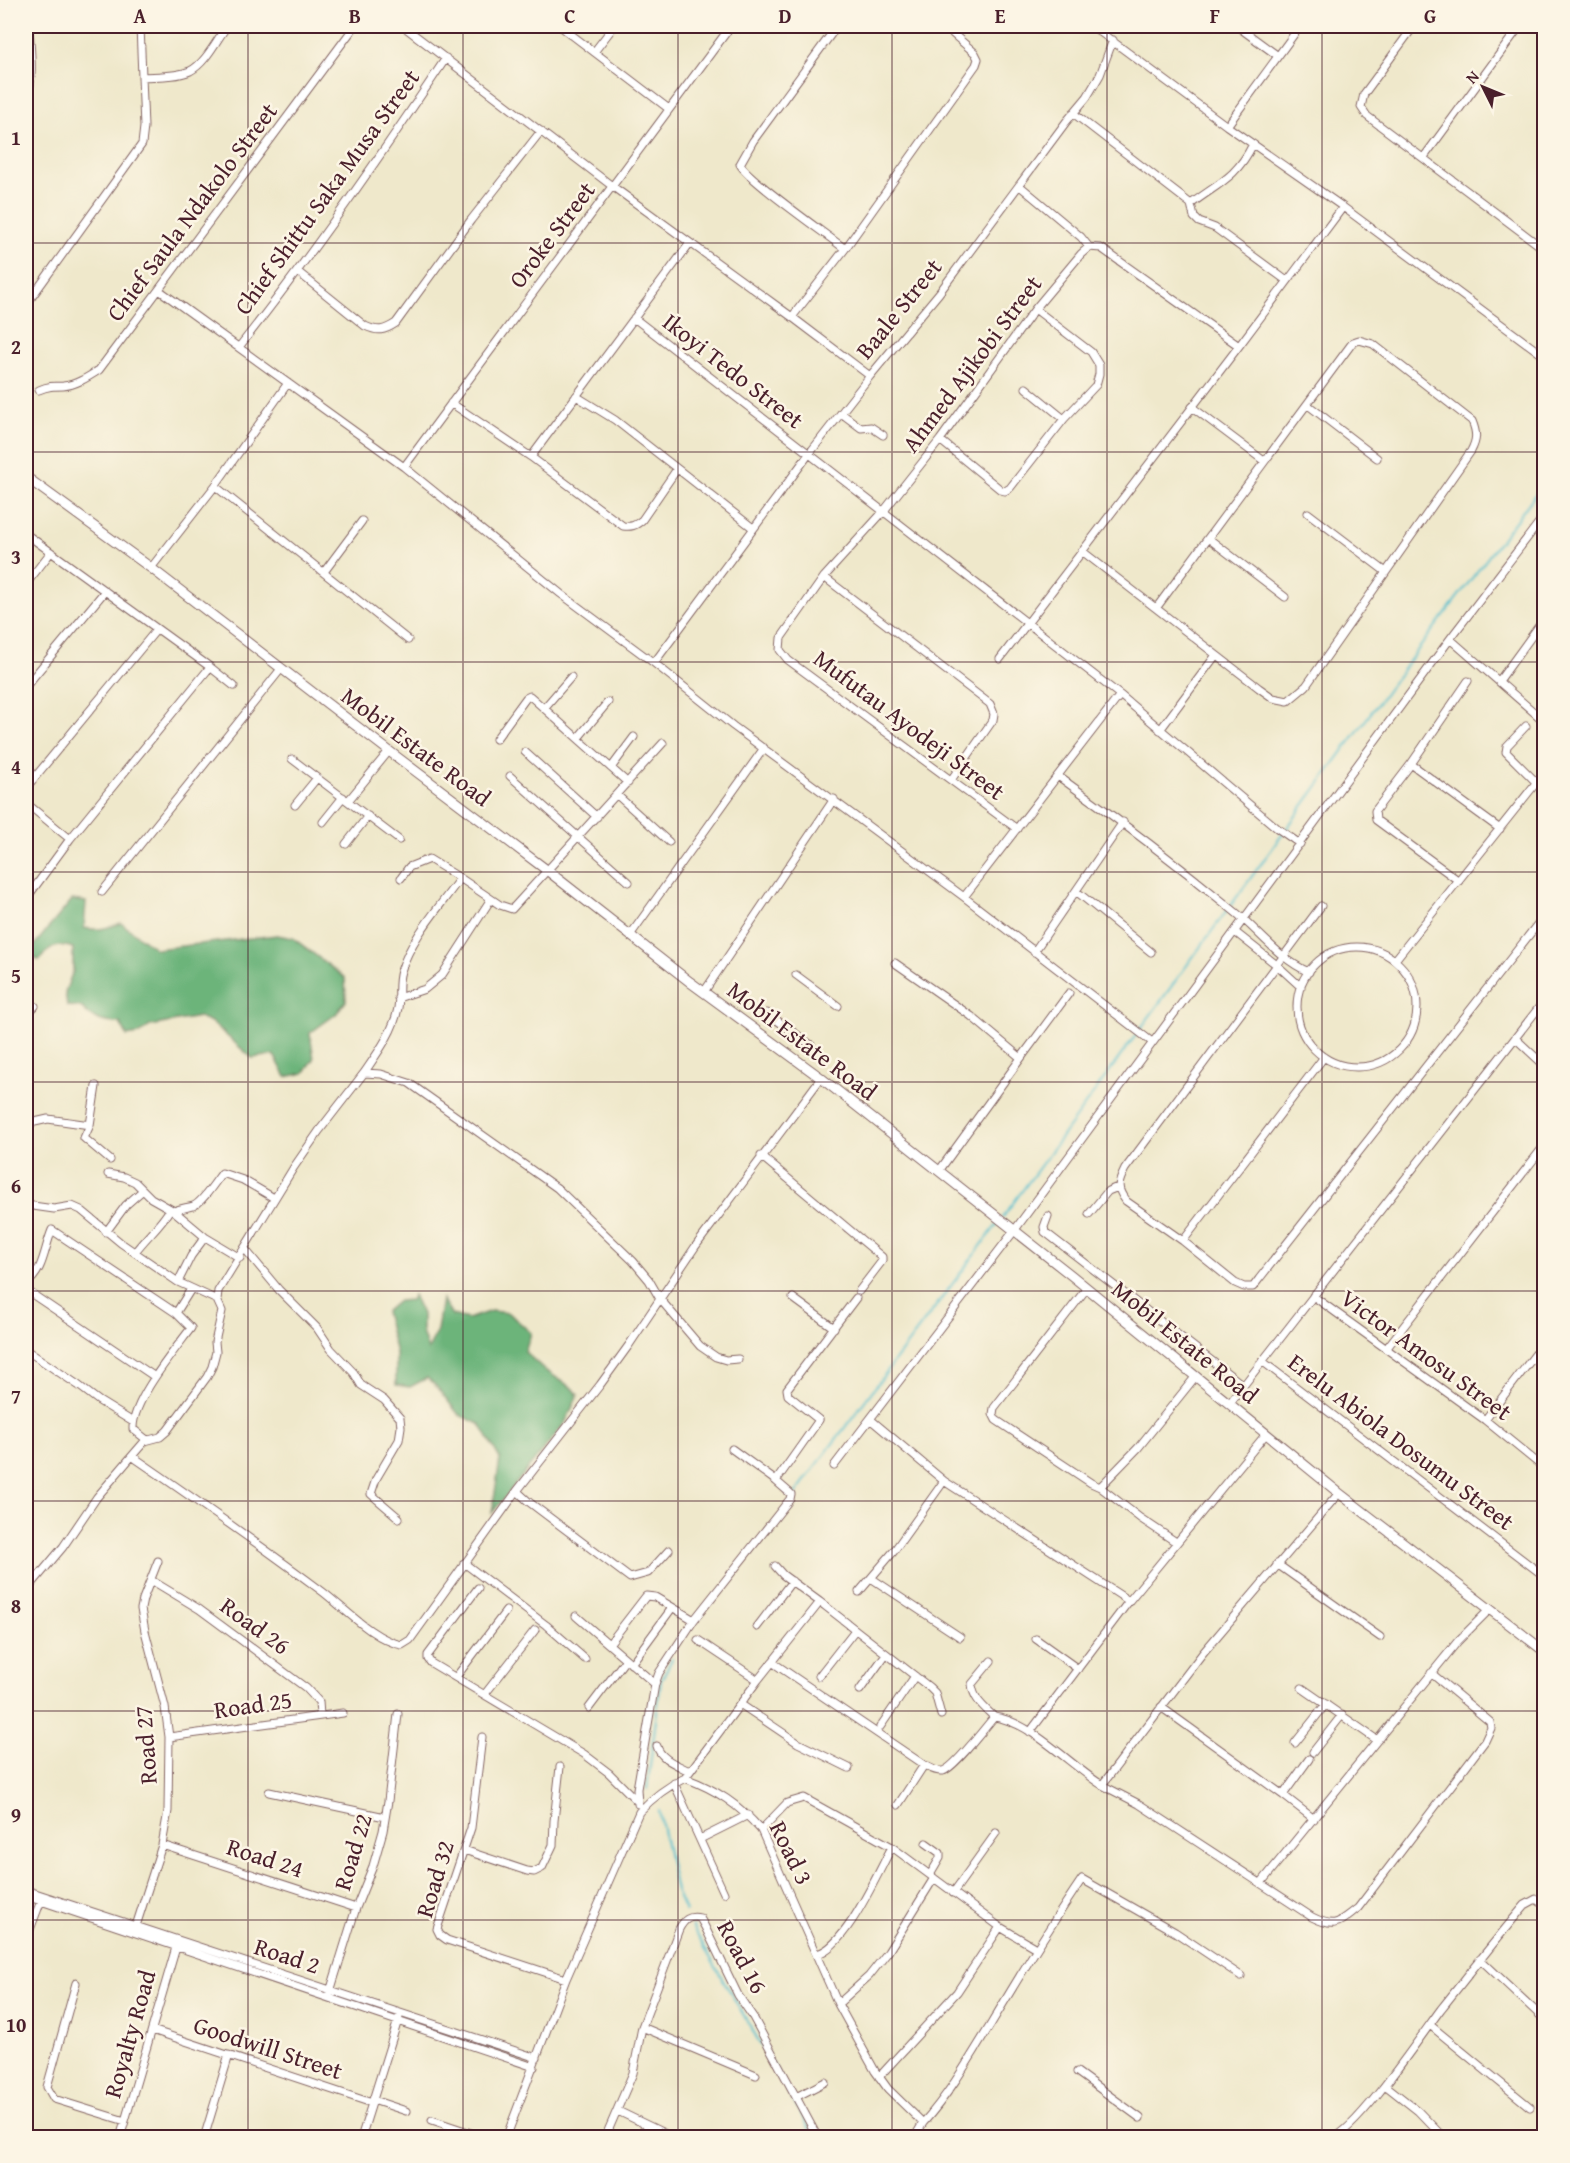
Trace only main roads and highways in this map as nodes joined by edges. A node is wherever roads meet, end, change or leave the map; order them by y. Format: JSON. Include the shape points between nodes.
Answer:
{"nodes":[{"id":1,"x":26,"y":477,"type":"edge"},
{"id":2,"x":1545,"y":1651,"type":"edge"}],
"edges":[{"from":1,"to":2,"type":"main road","name":"Mobil Estate Road","via":[[821,1078],[1339,1492]]}]}
